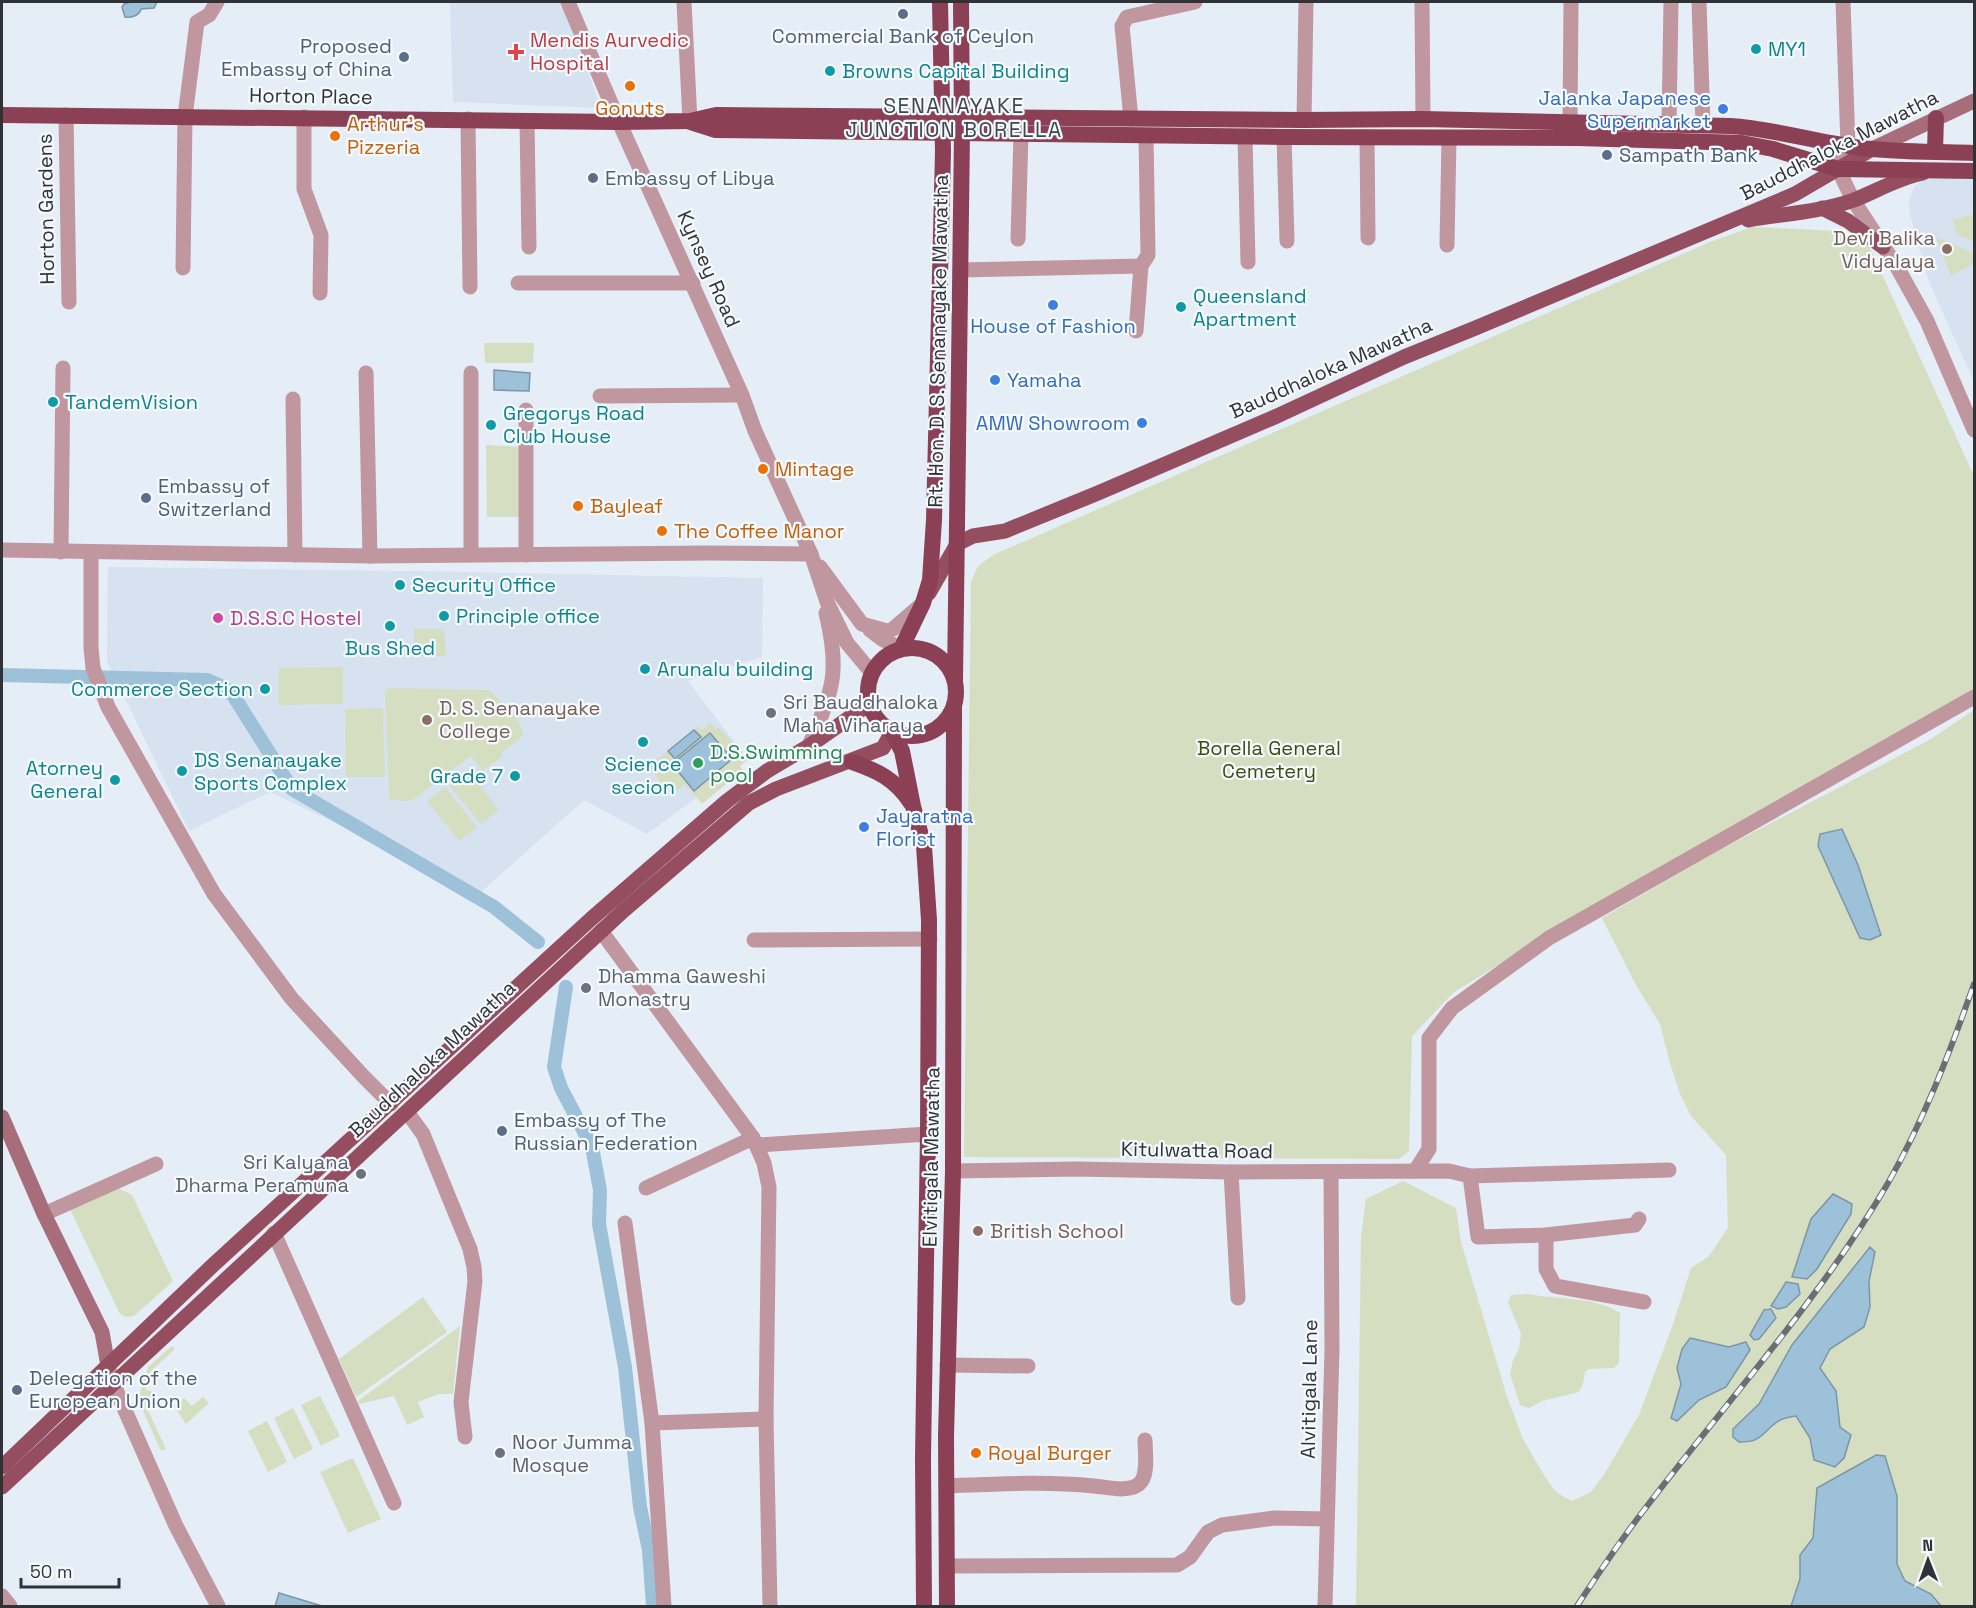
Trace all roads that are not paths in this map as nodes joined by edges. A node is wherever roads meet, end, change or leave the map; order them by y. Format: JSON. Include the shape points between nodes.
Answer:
{"nodes":[{"id":1,"x":217,"y":2,"type":"edge"},
{"id":2,"x":568,"y":2,"type":"edge"},
{"id":3,"x":684,"y":2,"type":"edge"},
{"id":4,"x":940,"y":2,"type":"edge"},
{"id":5,"x":961,"y":2,"type":"edge"},
{"id":6,"x":1195,"y":2,"type":"edge"},
{"id":7,"x":1306,"y":2,"type":"edge"},
{"id":8,"x":1422,"y":2,"type":"edge"},
{"id":9,"x":1571,"y":2,"type":"edge"},
{"id":10,"x":1671,"y":2,"type":"edge"},
{"id":11,"x":1699,"y":2,"type":"edge"},
{"id":12,"x":1843,"y":2,"type":"edge"},
{"id":13,"x":1974,"y":101,"type":"edge"},
{"id":14,"x":2,"y":115,"type":"edge"},
{"id":15,"x":66,"y":115,"type":"junction"},
{"id":16,"x":962,"y":116,"type":"junction"},
{"id":17,"x":185,"y":117,"type":"junction"},
{"id":18,"x":304,"y":117,"type":"junction"},
{"id":19,"x":1936,"y":118,"type":"junction"},
{"id":20,"x":468,"y":119,"type":"junction"},
{"id":21,"x":1131,"y":119,"type":"junction"},
{"id":22,"x":1423,"y":119,"type":"junction"},
{"id":23,"x":1304,"y":120,"type":"junction"},
{"id":24,"x":527,"y":121,"type":"junction"},
{"id":25,"x":619,"y":122,"type":"junction"},
{"id":26,"x":690,"y":122,"type":"junction"},
{"id":27,"x":1570,"y":123,"type":"junction"},
{"id":28,"x":1670,"y":124,"type":"junction"},
{"id":29,"x":942,"y":125,"type":"junction"},
{"id":30,"x":1704,"y":125,"type":"junction"},
{"id":31,"x":962,"y":133,"type":"junction"},
{"id":32,"x":1021,"y":134,"type":"junction"},
{"id":33,"x":1146,"y":135,"type":"junction"},
{"id":34,"x":1245,"y":136,"type":"junction"},
{"id":35,"x":1284,"y":137,"type":"junction"},
{"id":36,"x":1367,"y":137,"type":"junction"},
{"id":37,"x":1449,"y":138,"type":"junction"},
{"id":38,"x":1848,"y":146,"type":"junction"},
{"id":39,"x":1872,"y":149,"type":"junction"},
{"id":40,"x":1935,"y":151,"type":"junction"},
{"id":41,"x":1974,"y":153,"type":"edge"},
{"id":42,"x":1838,"y":169,"type":"junction"},
{"id":43,"x":1936,"y":170,"type":"junction"},
{"id":44,"x":1974,"y":171,"type":"edge"},
{"id":45,"x":1853,"y":200,"type":"junction"},
{"id":46,"x":1822,"y":208,"type":"junction"},
{"id":47,"x":1721,"y":225,"type":"junction"},
{"id":48,"x":1368,"y":238,"type":"dead end"},
{"id":49,"x":1018,"y":239,"type":"dead end"},
{"id":50,"x":1287,"y":241,"type":"dead end"},
{"id":51,"x":1448,"y":245,"type":"dead end"},
{"id":52,"x":529,"y":247,"type":"dead end"},
{"id":53,"x":1883,"y":248,"type":"junction"},
{"id":54,"x":1144,"y":262,"type":"junction"},
{"id":55,"x":1248,"y":262,"type":"dead end"},
{"id":56,"x":183,"y":268,"type":"dead end"},
{"id":57,"x":960,"y":270,"type":"junction"},
{"id":58,"x":518,"y":283,"type":"dead end"},
{"id":59,"x":693,"y":283,"type":"junction"},
{"id":60,"x":470,"y":287,"type":"dead end"},
{"id":61,"x":320,"y":293,"type":"dead end"},
{"id":62,"x":69,"y":302,"type":"dead end"},
{"id":63,"x":1136,"y":331,"type":"dead end"},
{"id":64,"x":63,"y":369,"type":"dead end"},
{"id":65,"x":366,"y":373,"type":"dead end"},
{"id":66,"x":471,"y":374,"type":"dead end"},
{"id":67,"x":742,"y":395,"type":"junction"},
{"id":68,"x":600,"y":396,"type":"dead end"},
{"id":69,"x":293,"y":399,"type":"dead end"},
{"id":70,"x":526,"y":410,"type":"dead end"},
{"id":71,"x":1974,"y":430,"type":"edge"},
{"id":72,"x":957,"y":544,"type":"junction"},
{"id":73,"x":2,"y":550,"type":"edge"},
{"id":74,"x":61,"y":552,"type":"junction"},
{"id":75,"x":91,"y":552,"type":"junction"},
{"id":76,"x":811,"y":554,"type":"junction"},
{"id":77,"x":295,"y":555,"type":"junction"},
{"id":78,"x":471,"y":555,"type":"junction"},
{"id":79,"x":526,"y":555,"type":"junction"},
{"id":80,"x":370,"y":556,"type":"junction"},
{"id":81,"x":923,"y":603,"type":"junction"},
{"id":82,"x":862,"y":624,"type":"junction"},
{"id":83,"x":901,"y":649,"type":"junction"},
{"id":84,"x":872,"y":673,"type":"junction"},
{"id":85,"x":956,"y":681,"type":"junction"},
{"id":86,"x":867,"y":695,"type":"junction"},
{"id":87,"x":1974,"y":697,"type":"edge"},
{"id":88,"x":954,"y":708,"type":"junction"},
{"id":89,"x":892,"y":732,"type":"junction"},
{"id":90,"x":809,"y":746,"type":"junction"},
{"id":91,"x":852,"y":762,"type":"junction"},
{"id":92,"x":913,"y":806,"type":"junction"},
{"id":93,"x":601,"y":931,"type":"junction"},
{"id":94,"x":930,"y":939,"type":"junction"},
{"id":95,"x":754,"y":940,"type":"dead end"},
{"id":96,"x":391,"y":1104,"type":"junction"},
{"id":97,"x":407,"y":1112,"type":"junction"},
{"id":98,"x":2,"y":1117,"type":"edge"},
{"id":99,"x":928,"y":1134,"type":"junction"},
{"id":100,"x":755,"y":1141,"type":"junction"},
{"id":101,"x":156,"y":1164,"type":"dead end"},
{"id":102,"x":1669,"y":1170,"type":"dead end"},
{"id":103,"x":953,"y":1171,"type":"junction"},
{"id":104,"x":1414,"y":1171,"type":"junction"},
{"id":105,"x":1231,"y":1172,"type":"junction"},
{"id":106,"x":1331,"y":1172,"type":"junction"},
{"id":107,"x":1470,"y":1176,"type":"junction"},
{"id":108,"x":646,"y":1188,"type":"dead end"},
{"id":109,"x":44,"y":1214,"type":"junction"},
{"id":110,"x":1639,"y":1219,"type":"dead end"},
{"id":111,"x":625,"y":1222,"type":"dead end"},
{"id":112,"x":274,"y":1233,"type":"junction"},
{"id":113,"x":1546,"y":1235,"type":"junction"},
{"id":114,"x":1238,"y":1298,"type":"dead end"},
{"id":115,"x":1644,"y":1302,"type":"dead end"},
{"id":116,"x":947,"y":1365,"type":"junction"},
{"id":117,"x":108,"y":1366,"type":"junction"},
{"id":118,"x":1028,"y":1366,"type":"dead end"},
{"id":119,"x":113,"y":1383,"type":"junction"},
{"id":120,"x":766,"y":1419,"type":"junction"},
{"id":121,"x":652,"y":1423,"type":"junction"},
{"id":122,"x":465,"y":1437,"type":"dead end"},
{"id":123,"x":1145,"y":1440,"type":"dead end"},
{"id":124,"x":2,"y":1467,"type":"edge"},
{"id":125,"x":946,"y":1486,"type":"junction"},
{"id":126,"x":2,"y":1487,"type":"edge"},
{"id":127,"x":394,"y":1503,"type":"dead end"},
{"id":128,"x":1327,"y":1519,"type":"junction"},
{"id":129,"x":948,"y":1566,"type":"junction"},
{"id":130,"x":2,"y":1596,"type":"edge"},
{"id":131,"x":10,"y":1606,"type":"edge"},
{"id":132,"x":218,"y":1606,"type":"edge"},
{"id":133,"x":664,"y":1606,"type":"edge"},
{"id":134,"x":770,"y":1606,"type":"edge"},
{"id":135,"x":924,"y":1606,"type":"edge"},
{"id":136,"x":948,"y":1606,"type":"edge"},
{"id":137,"x":1325,"y":1606,"type":"edge"}],
"edges":[{"from":1,"to":17,"type":"street","via":[[197,22]]},
{"from":2,"to":25,"type":"street","name":"Kynsey Road"},
{"from":3,"to":26,"type":"street"},
{"from":4,"to":29,"type":"highway","name":"Rt. Hon. D. S. Senanayake Mawatha"},
{"from":5,"to":16,"type":"highway","name":"Rt. Hon. D. S. Senanayake Mawatha"},
{"from":6,"to":21,"type":"street","via":[[1127,18],[1122,26]]},
{"from":7,"to":23,"type":"street"},
{"from":8,"to":22,"type":"street"},
{"from":9,"to":27,"type":"street"},
{"from":10,"to":28,"type":"street"},
{"from":11,"to":30,"type":"street"},
{"from":12,"to":38,"type":"street"},
{"from":13,"to":19,"type":"main road","name":"Bauddhaloka Mawatha"},
{"from":14,"to":15,"type":"highway","name":"Horton Place"},
{"from":15,"to":17,"type":"highway","name":"Horton Place"},
{"from":15,"to":62,"type":"street","name":"Horton Gardens"},
{"from":16,"to":21,"type":"highway"},
{"from":16,"to":29,"type":"highway"},
{"from":16,"to":31,"type":"highway","name":"Rt. Hon. D. S. Senanayake Mawatha"},
{"from":17,"to":18,"type":"highway","name":"Horton Place"},
{"from":17,"to":56,"type":"street"},
{"from":18,"to":20,"type":"highway","name":"Horton Place"},
{"from":18,"to":61,"type":"street","via":[[304,189],[321,235]]},
{"from":19,"to":39,"type":"main road","name":"Bauddhaloka Mawatha"},
{"from":19,"to":40,"type":"highway"},
{"from":20,"to":24,"type":"highway","name":"Horton Place"},
{"from":20,"to":60,"type":"street"},
{"from":21,"to":23,"type":"highway"},
{"from":22,"to":23,"type":"highway"},
{"from":22,"to":27,"type":"highway"},
{"from":24,"to":25,"type":"highway","name":"Horton Place"},
{"from":24,"to":52,"type":"street"},
{"from":25,"to":26,"type":"highway","name":"Horton Place"},
{"from":25,"to":59,"type":"street","name":"Kynsey Road"},
{"from":26,"to":29,"type":"highway","name":"Horton Place","via":[[715,130]]},
{"from":27,"to":28,"type":"highway"},
{"from":28,"to":30,"type":"highway"},
{"from":29,"to":31,"type":"highway"},
{"from":29,"to":81,"type":"highway","name":"Rt. Hon. D. S. Senanayake Mawatha","via":[[934,520],[930,580]]},
{"from":30,"to":38,"type":"highway","via":[[1756,128]]},
{"from":31,"to":32,"type":"highway"},
{"from":31,"to":57,"type":"highway","name":"Rt. Hon. D. S. Senanayake Mawatha"},
{"from":32,"to":33,"type":"highway"},
{"from":32,"to":49,"type":"street"},
{"from":33,"to":34,"type":"highway"},
{"from":33,"to":54,"type":"street","via":[[1148,255]]},
{"from":34,"to":35,"type":"highway"},
{"from":34,"to":55,"type":"street"},
{"from":35,"to":36,"type":"highway"},
{"from":35,"to":50,"type":"street"},
{"from":36,"to":37,"type":"highway"},
{"from":36,"to":48,"type":"street"},
{"from":37,"to":42,"type":"highway","via":[[1742,143]]},
{"from":37,"to":51,"type":"street"},
{"from":38,"to":39,"type":"highway"},
{"from":38,"to":42,"type":"street"},
{"from":39,"to":40,"type":"highway"},
{"from":39,"to":42,"type":"main road","name":"Bauddhaloka Mawatha"},
{"from":40,"to":41,"type":"highway"},
{"from":42,"to":43,"type":"highway"},
{"from":42,"to":45,"type":"street"},
{"from":42,"to":47,"type":"main road","name":"Bauddhaloka Mawatha","via":[[1795,194]]},
{"from":43,"to":44,"type":"highway"},
{"from":43,"to":45,"type":"main road","name":"Bauddhaloka Mawatha","via":[[1894,181]]},
{"from":45,"to":46,"type":"main road","name":"Bauddhaloka Mawatha"},
{"from":45,"to":53,"type":"street"},
{"from":46,"to":47,"type":"main road","name":"Bauddhaloka Mawatha"},
{"from":46,"to":53,"type":"main road","via":[[1848,221]]},
{"from":47,"to":72,"type":"main road","name":"Bauddhaloka Mawatha","via":[[1404,357],[1098,493],[1005,531],[973,536]]},
{"from":53,"to":71,"type":"street","via":[[1927,321]]},
{"from":54,"to":57,"type":"street"},
{"from":54,"to":63,"type":"street"},
{"from":57,"to":72,"type":"highway","name":"Rt. Hon. D. S. Senanayake Mawatha"},
{"from":58,"to":59,"type":"street"},
{"from":59,"to":67,"type":"street","name":"Kynsey Road"},
{"from":64,"to":74,"type":"street"},
{"from":65,"to":80,"type":"street"},
{"from":66,"to":78,"type":"street"},
{"from":67,"to":68,"type":"street"},
{"from":67,"to":76,"type":"street","name":"Kynsey Road"},
{"from":69,"to":77,"type":"street"},
{"from":70,"to":79,"type":"street"},
{"from":72,"to":81,"type":"main road"},
{"from":72,"to":85,"type":"highway","name":"Rt. Hon. D. S. Senanayake Mawatha"},
{"from":73,"to":74,"type":"street"},
{"from":74,"to":75,"type":"street"},
{"from":75,"to":77,"type":"street"},
{"from":75,"to":96,"type":"street","via":[[93,668],[108,707],[214,894],[292,999]]},
{"from":76,"to":79,"type":"street"},
{"from":76,"to":82,"type":"street","name":"Kynsey Road"},
{"from":76,"to":84,"type":"street","name":"Kynsey Road","via":[[827,602],[845,638]]},
{"from":76,"to":90,"type":"street","via":[[829,626],[834,670]]},
{"from":77,"to":80,"type":"street"},
{"from":78,"to":79,"type":"street"},
{"from":78,"to":80,"type":"street"},
{"from":81,"to":82,"type":"street","via":[[893,629]]},
{"from":81,"to":83,"type":"highway","name":"Rt. Hon. D. S. Senanayake Mawatha"},
{"from":82,"to":83,"type":"street","name":"Kynsey Road"},
{"from":83,"to":84,"type":"highway","via":[[884,658]]},
{"from":83,"to":85,"type":"highway","via":[[928,651],[950,668]]},
{"from":84,"to":86,"type":"highway"},
{"from":85,"to":88,"type":"highway"},
{"from":86,"to":89,"type":"highway","via":[[875,717]]},
{"from":86,"to":90,"type":"main road","name":"Bauddhaloka Mawatha","via":[[862,709]]},
{"from":87,"to":104,"type":"street","via":[[1549,938],[1452,1008],[1429,1038],[1430,1149]]},
{"from":88,"to":89,"type":"highway","via":[[947,721],[921,736]]},
{"from":88,"to":103,"type":"highway","name":"Elvitigala Mawatha"},
{"from":89,"to":91,"type":"main road","name":"Bauddhaloka Mawatha","via":[[883,748]]},
{"from":89,"to":92,"type":"highway","name":"Elvitigala Mawatha","via":[[902,751]]},
{"from":90,"to":96,"type":"main road","name":"Bauddhaloka Mawatha","via":[[759,777],[679,840]]},
{"from":91,"to":92,"type":"highway","via":[[879,772],[901,789]]},
{"from":91,"to":93,"type":"main road","name":"Bauddhaloka Mawatha","via":[[776,789],[749,803]]},
{"from":92,"to":94,"type":"highway","name":"Elvitigala Mawatha","via":[[924,846]]},
{"from":93,"to":97,"type":"main road","name":"Bauddhaloka Mawatha"},
{"from":93,"to":100,"type":"street"},
{"from":94,"to":95,"type":"street"},
{"from":94,"to":99,"type":"highway","name":"Elvitigala Mawatha"},
{"from":96,"to":117,"type":"main road","name":"Bauddhaloka Mawatha"},
{"from":97,"to":112,"type":"main road","name":"Bauddhaloka Mawatha"},
{"from":97,"to":122,"type":"street","via":[[423,1134],[474,1267],[461,1402]]},
{"from":98,"to":109,"type":"main road"},
{"from":99,"to":100,"type":"street"},
{"from":99,"to":135,"type":"highway","name":"Elvitigala Mawatha"},
{"from":100,"to":108,"type":"street"},
{"from":100,"to":120,"type":"street","via":[[769,1188]]},
{"from":101,"to":109,"type":"street"},
{"from":102,"to":107,"type":"street","name":"Kitulwatta Road"},
{"from":103,"to":105,"type":"street","name":"Kitulwatta Road"},
{"from":103,"to":116,"type":"highway","name":"Elvitigala Mawatha"},
{"from":104,"to":106,"type":"street","name":"Kitulwatta Road"},
{"from":104,"to":107,"type":"street","name":"Kitulwatta Road","via":[[1449,1171]]},
{"from":105,"to":106,"type":"street","name":"Kitulwatta Road"},
{"from":105,"to":114,"type":"street"},
{"from":106,"to":128,"type":"street","name":"Alvitigala Lane","via":[[1332,1349]]},
{"from":107,"to":113,"type":"street","via":[[1478,1237]]},
{"from":109,"to":117,"type":"main road","via":[[102,1332]]},
{"from":110,"to":113,"type":"street","via":[[1635,1225]]},
{"from":111,"to":121,"type":"street"},
{"from":112,"to":119,"type":"main road","name":"Bauddhaloka Mawatha"},
{"from":112,"to":127,"type":"street"},
{"from":113,"to":115,"type":"street","via":[[1546,1269],[1555,1286]]},
{"from":116,"to":118,"type":"street"},
{"from":116,"to":125,"type":"highway","name":"Elvitigala Mawatha"},
{"from":117,"to":119,"type":"street"},
{"from":117,"to":124,"type":"main road","name":"Bauddhaloka Mawatha"},
{"from":119,"to":126,"type":"main road","name":"Bauddhaloka Mawatha"},
{"from":119,"to":132,"type":"street","via":[[176,1526]]},
{"from":120,"to":121,"type":"street"},
{"from":120,"to":134,"type":"street"},
{"from":121,"to":133,"type":"street"},
{"from":123,"to":125,"type":"street","via":[[1144,1477],[1128,1489],[1086,1485]]},
{"from":125,"to":129,"type":"highway","name":"Elvitigala Mawatha"},
{"from":128,"to":129,"type":"street","via":[[1275,1518],[1222,1524],[1208,1532],[1190,1557],[1177,1565]]},
{"from":128,"to":137,"type":"street","name":"Alvitigala Lane"},
{"from":129,"to":136,"type":"highway","name":"Elvitigala Mawatha"},
{"from":130,"to":131,"type":"street"}]}
